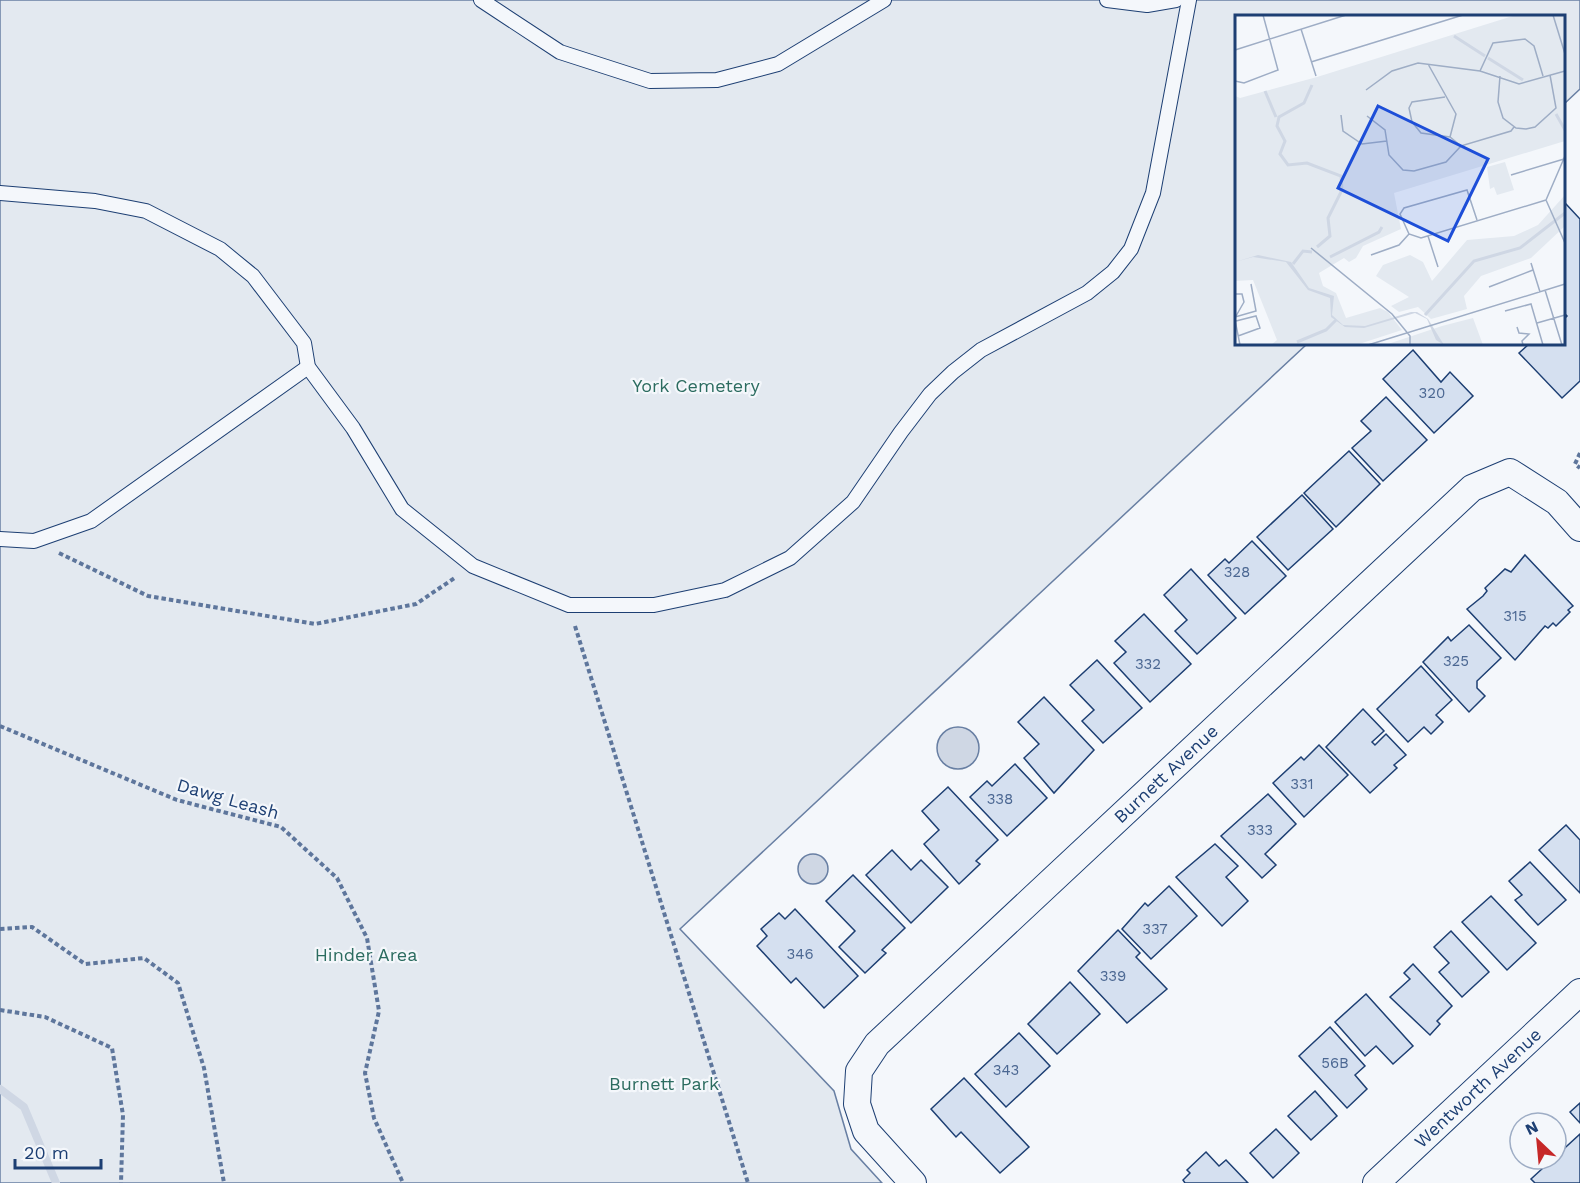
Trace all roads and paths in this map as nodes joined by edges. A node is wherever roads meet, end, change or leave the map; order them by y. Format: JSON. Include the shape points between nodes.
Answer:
{"nodes":[{"id":1,"x":481,"y":0,"type":"edge"},
{"id":2,"x":884,"y":0,"type":"edge"},
{"id":3,"x":1107,"y":0,"type":"edge"},
{"id":4,"x":1176,"y":0,"type":"edge"},
{"id":5,"x":1189,"y":0,"type":"edge"},
{"id":6,"x":0,"y":193,"type":"edge"},
{"id":7,"x":308,"y":367,"type":"junction"},
{"id":8,"x":1580,"y":453,"type":"edge"},
{"id":9,"x":1580,"y":468,"type":"edge"},
{"id":10,"x":1580,"y":528,"type":"edge"},
{"id":11,"x":0,"y":539,"type":"edge"},
{"id":12,"x":34,"y":542,"type":"junction"},
{"id":13,"x":473,"y":566,"type":"junction"},
{"id":14,"x":568,"y":605,"type":"junction"},
{"id":15,"x":0,"y":726,"type":"edge"},
{"id":16,"x":0,"y":929,"type":"edge"},
{"id":17,"x":1580,"y":992,"type":"edge"},
{"id":18,"x":0,"y":1010,"type":"edge"},
{"id":19,"x":121,"y":1183,"type":"edge"},
{"id":20,"x":224,"y":1183,"type":"edge"},
{"id":21,"x":403,"y":1183,"type":"edge"},
{"id":22,"x":748,"y":1183,"type":"edge"},
{"id":23,"x":913,"y":1183,"type":"edge"},
{"id":24,"x":1376,"y":1183,"type":"edge"}],
"edges":[{"from":1,"to":2,"type":"lane","via":[[560,52],[650,81],[661,81],[717,80],[778,64]]},
{"from":3,"to":4,"type":"lane","via":[[1147,5]]},
{"from":5,"to":14,"type":"lane","via":[[1153,193],[1131,249],[1113,272],[1087,293],[981,350],[952,372],[930,394],[853,502],[790,558],[725,590],[654,605]]},
{"from":6,"to":7,"type":"lane","via":[[95,201],[146,211],[220,249],[253,276],[304,343]]},
{"from":7,"to":12,"type":"lane","via":[[91,520]]},
{"from":7,"to":13,"type":"lane","via":[[353,428],[402,509]]},
{"from":8,"to":9,"type":"path","via":[[1575,464]]},
{"from":10,"to":23,"type":"street","name":"Burnett Avenue","via":[[1557,502],[1510,472],[1472,488],[877,1044],[859,1071],[857,1104],[866,1131]]},
{"from":11,"to":12,"type":"lane"},
{"from":12,"to":13,"type":"path","via":[[148,596],[315,624],[416,604]]},
{"from":13,"to":14,"type":"lane"},
{"from":14,"to":22,"type":"path"},
{"from":15,"to":21,"type":"path","name":"Dawg Leash","via":[[177,800],[281,827],[337,878],[367,938],[378,1011],[365,1073],[374,1118]]},
{"from":16,"to":20,"type":"path","via":[[32,927],[86,964],[144,958],[178,983],[204,1068]]},
{"from":17,"to":24,"type":"street","name":"Wentworth Avenue"},
{"from":18,"to":19,"type":"path","via":[[45,1017],[112,1048],[123,1115]]}]}
